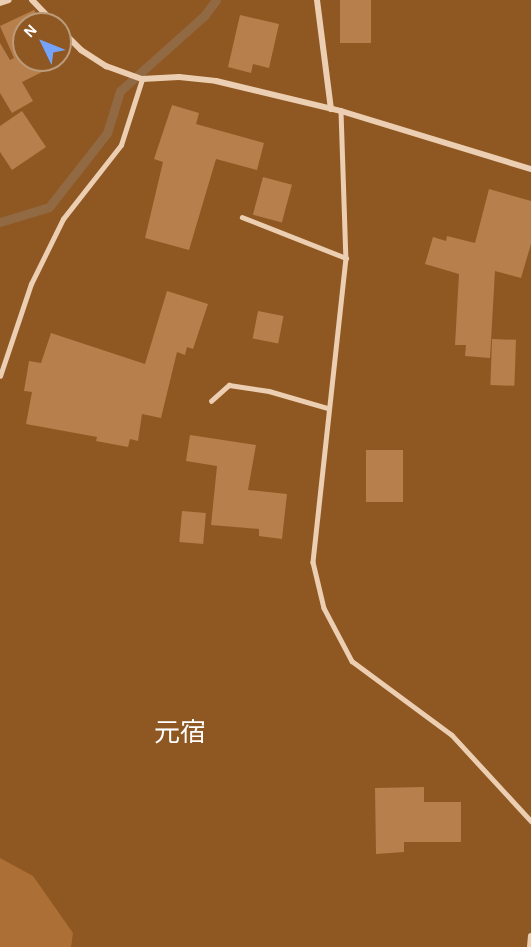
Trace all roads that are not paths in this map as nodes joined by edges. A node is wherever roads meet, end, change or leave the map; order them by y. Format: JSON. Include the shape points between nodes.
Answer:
{"nodes":[{"id":1,"x":9,"y":0,"type":"edge"},
{"id":2,"x":32,"y":0,"type":"edge"},
{"id":3,"x":317,"y":0,"type":"edge"},
{"id":4,"x":0,"y":3,"type":"edge"},
{"id":5,"x":44,"y":12,"type":"edge"},
{"id":6,"x":72,"y":41,"type":"edge"},
{"id":7,"x":142,"y":79,"type":"junction"},
{"id":8,"x":331,"y":109,"type":"junction"},
{"id":9,"x":341,"y":111,"type":"junction"},
{"id":10,"x":531,"y":169,"type":"edge"},
{"id":11,"x":242,"y":218,"type":"dead end"},
{"id":12,"x":346,"y":258,"type":"junction"},
{"id":13,"x":2,"y":365,"type":"edge"},
{"id":14,"x":0,"y":376,"type":"edge"},
{"id":15,"x":211,"y":401,"type":"dead end"},
{"id":16,"x":328,"y":408,"type":"junction"},
{"id":17,"x":531,"y":821,"type":"edge"},
{"id":18,"x":531,"y":936,"type":"edge"},
{"id":19,"x":530,"y":947,"type":"edge"}],
"edges":[{"from":1,"to":4,"type":"street"},
{"from":2,"to":5,"type":"street"},
{"from":3,"to":8,"type":"street"},
{"from":6,"to":7,"type":"street","via":[[106,66]]},
{"from":7,"to":8,"type":"street","via":[[216,81]]},
{"from":7,"to":13,"type":"lane","via":[[121,145],[63,219],[31,284]]},
{"from":8,"to":9,"type":"street"},
{"from":9,"to":10,"type":"street"},
{"from":9,"to":12,"type":"lane"},
{"from":11,"to":12,"type":"lane"},
{"from":12,"to":16,"type":"lane"},
{"from":13,"to":14,"type":"lane"},
{"from":15,"to":16,"type":"lane","via":[[229,386],[269,391]]},
{"from":16,"to":17,"type":"lane","via":[[314,562],[332,628],[352,661],[452,735]]},
{"from":18,"to":19,"type":"street"}]}
